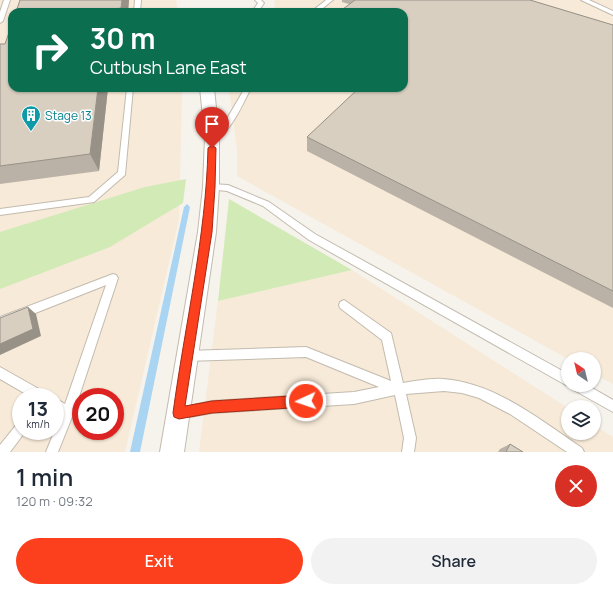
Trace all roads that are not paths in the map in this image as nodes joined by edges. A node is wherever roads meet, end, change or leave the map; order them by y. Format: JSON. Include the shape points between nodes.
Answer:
{"nodes":[{"id":1,"x":7,"y":0,"type":"edge"},
{"id":2,"x":330,"y":0,"type":"edge"},
{"id":3,"x":584,"y":0,"type":"edge"},
{"id":4,"x":319,"y":8,"type":"edge"},
{"id":5,"x":613,"y":12,"type":"edge"},
{"id":6,"x":0,"y":21,"type":"edge"},
{"id":7,"x":130,"y":92,"type":"edge"},
{"id":8,"x":208,"y":92,"type":"edge"},
{"id":9,"x":246,"y":92,"type":"edge"},
{"id":10,"x":212,"y":137,"type":"junction"},
{"id":11,"x":211,"y":187,"type":"junction"},
{"id":12,"x":0,"y":212,"type":"edge"},
{"id":13,"x":344,"y":305,"type":"dead end"},
{"id":14,"x":0,"y":322,"type":"edge"},
{"id":15,"x":186,"y":356,"type":"junction"},
{"id":16,"x":0,"y":373,"type":"edge"},
{"id":17,"x":561,"y":376,"type":"edge"},
{"id":18,"x":26,"y":388,"type":"edge"},
{"id":19,"x":398,"y":389,"type":"junction"},
{"id":20,"x":588,"y":392,"type":"edge"},
{"id":21,"x":613,"y":406,"type":"edge"},
{"id":22,"x":64,"y":410,"type":"edge"},
{"id":23,"x":68,"y":412,"type":"junction"},
{"id":24,"x":64,"y":413,"type":"edge"},
{"id":25,"x":179,"y":413,"type":"junction"},
{"id":26,"x":12,"y":439,"type":"edge"},
{"id":27,"x":2,"y":452,"type":"edge"},
{"id":28,"x":52,"y":452,"type":"edge"},
{"id":29,"x":172,"y":452,"type":"edge"},
{"id":30,"x":408,"y":452,"type":"edge"},
{"id":31,"x":578,"y":452,"type":"edge"}],
"edges":[{"from":1,"to":6,"type":"lane"},
{"from":2,"to":4,"type":"lane"},
{"from":3,"to":5,"type":"lane"},
{"from":7,"to":12,"type":"lane","via":[[122,173],[91,200]]},
{"from":8,"to":10,"type":"street"},
{"from":9,"to":10,"type":"lane","via":[[225,129]]},
{"from":10,"to":11,"type":"street"},
{"from":11,"to":15,"type":"street","via":[[207,232]]},
{"from":11,"to":17,"type":"lane","via":[[228,188],[266,204],[312,237]]},
{"from":13,"to":19,"type":"lane","via":[[387,337]]},
{"from":14,"to":23,"type":"lane","via":[[112,278]]},
{"from":15,"to":19,"type":"lane","via":[[306,352]]},
{"from":15,"to":25,"type":"street"},
{"from":16,"to":18,"type":"lane"},
{"from":19,"to":25,"type":"lane","via":[[354,398],[212,407]]},
{"from":19,"to":30,"type":"lane","via":[[410,438]]},
{"from":19,"to":31,"type":"lane","via":[[444,385],[473,390],[507,406]]},
{"from":20,"to":21,"type":"lane"},
{"from":22,"to":23,"type":"lane"},
{"from":23,"to":24,"type":"lane"},
{"from":23,"to":28,"type":"lane"},
{"from":25,"to":29,"type":"street"},
{"from":26,"to":27,"type":"lane"}]}
